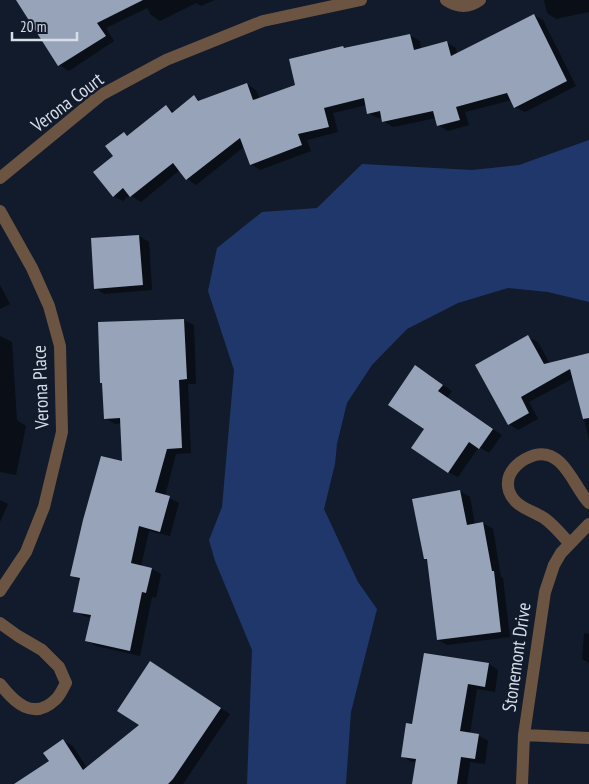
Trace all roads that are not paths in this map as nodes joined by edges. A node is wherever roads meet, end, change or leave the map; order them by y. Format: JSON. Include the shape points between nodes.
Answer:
{"nodes":[{"id":1,"x":361,"y":0,"type":"edge"},
{"id":2,"x":446,"y":0,"type":"edge"},
{"id":3,"x":480,"y":0,"type":"edge"},
{"id":4,"x":0,"y":178,"type":"edge"},
{"id":5,"x":0,"y":211,"type":"edge"},
{"id":6,"x":589,"y":503,"type":"edge"},
{"id":7,"x":589,"y":524,"type":"edge"},
{"id":8,"x":569,"y":542,"type":"junction"},
{"id":9,"x":0,"y":591,"type":"edge"},
{"id":10,"x":0,"y":623,"type":"edge"},
{"id":11,"x":0,"y":684,"type":"edge"},
{"id":12,"x":524,"y":735,"type":"junction"},
{"id":13,"x":589,"y":738,"type":"edge"},
{"id":14,"x":522,"y":784,"type":"edge"}],
"edges":[{"from":1,"to":4,"type":"street","name":"Verona Court","via":[[263,21],[166,60],[101,95]]},
{"from":2,"to":3,"type":"street","via":[[460,6]]},
{"from":5,"to":9,"type":"street","name":"Verona Place","via":[[50,306],[60,346],[62,432],[44,507],[26,552]]},
{"from":6,"to":8,"type":"street","via":[[564,466],[550,456],[539,454],[529,457],[511,471],[509,491],[516,501],[543,517]]},
{"from":7,"to":8,"type":"street","name":"Stonemont Drive"},
{"from":8,"to":12,"type":"street","name":"Stonemont Drive","via":[[554,566],[545,592]]},
{"from":10,"to":11,"type":"street","via":[[42,650],[59,667],[66,683],[56,699],[41,710],[33,710],[12,699]]},
{"from":12,"to":13,"type":"street"},
{"from":12,"to":14,"type":"street","name":"Stonemont Drive"}]}
